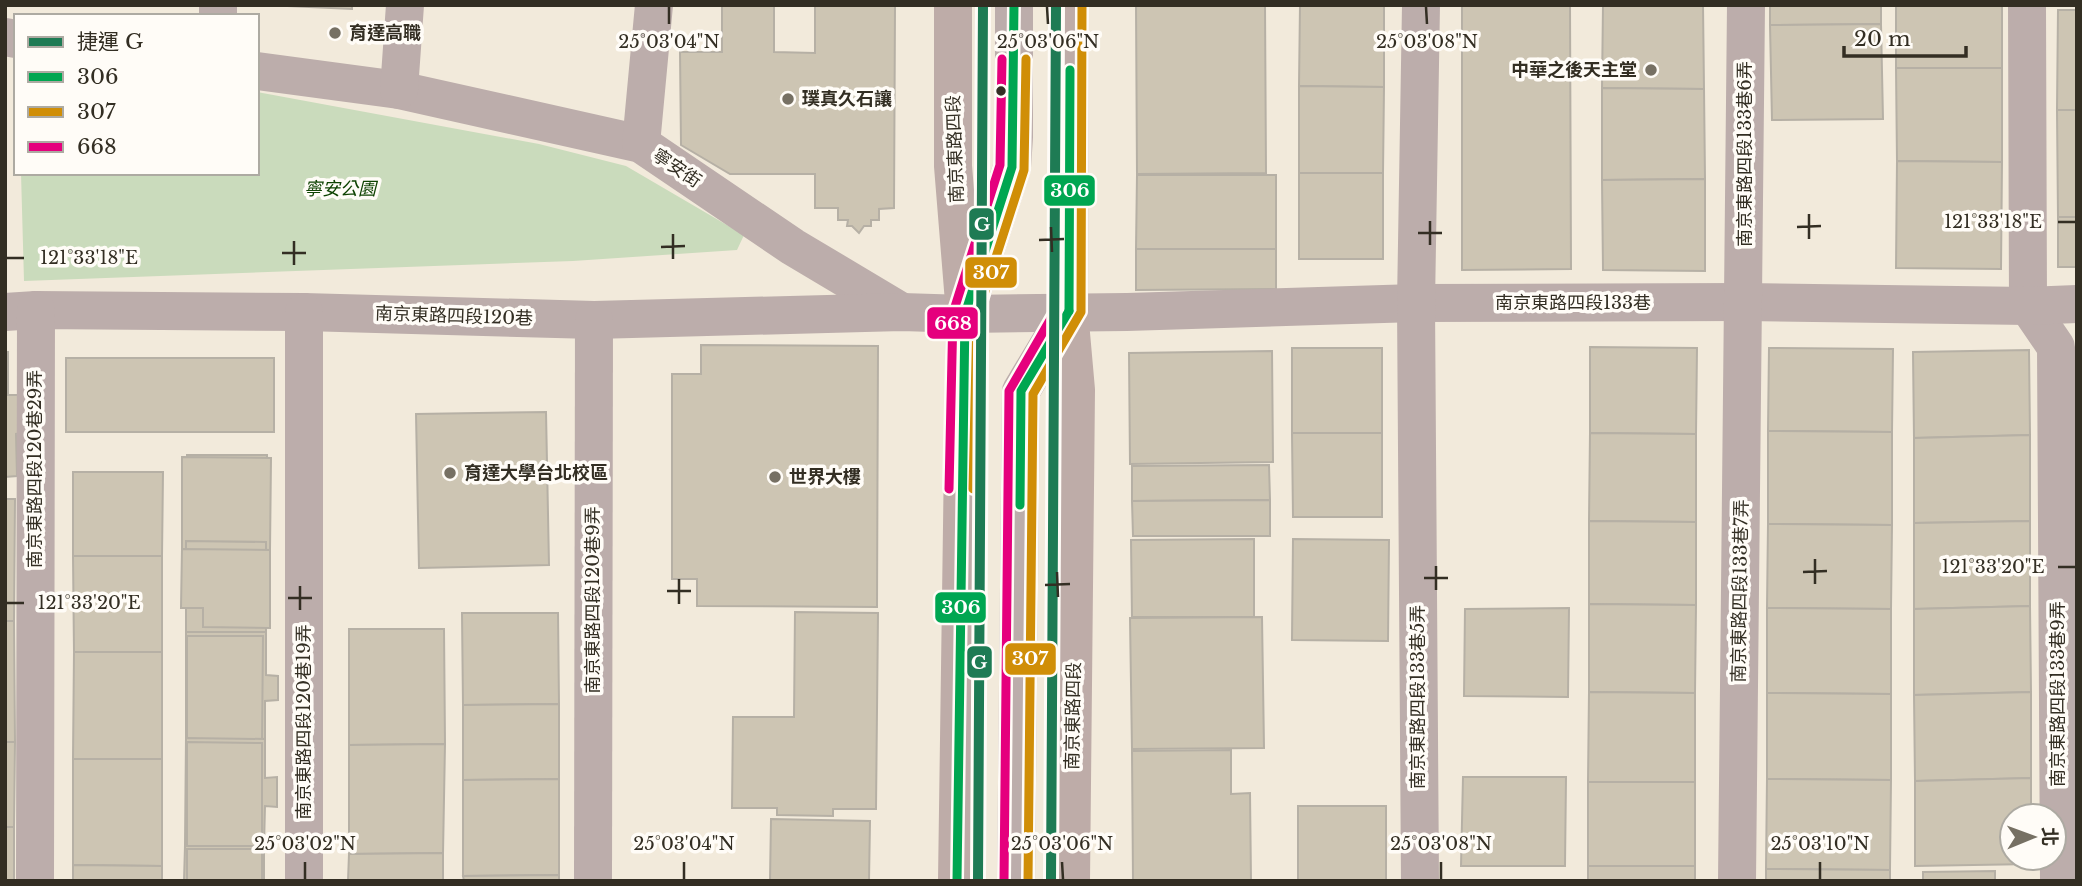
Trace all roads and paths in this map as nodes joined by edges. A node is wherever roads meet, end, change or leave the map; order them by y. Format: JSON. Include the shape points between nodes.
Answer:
{"nodes":[{"id":1,"x":405,"y":5,"type":"edge"},
{"id":2,"x":654,"y":5,"type":"edge"},
{"id":3,"x":953,"y":5,"type":"edge"},
{"id":4,"x":1014,"y":5,"type":"edge"},
{"id":5,"x":1070,"y":5,"type":"edge"},
{"id":6,"x":1421,"y":5,"type":"edge"},
{"id":7,"x":1746,"y":5,"type":"edge"},
{"id":8,"x":2027,"y":5,"type":"edge"},
{"id":9,"x":259,"y":71,"type":"edge"},
{"id":10,"x":399,"y":90,"type":"junction"},
{"id":11,"x":641,"y":144,"type":"junction"},
{"id":12,"x":1744,"y":302,"type":"junction"},
{"id":13,"x":1416,"y":303,"type":"junction"},
{"id":14,"x":2077,"y":304,"type":"edge"},
{"id":15,"x":2028,"y":306,"type":"junction"},
{"id":16,"x":20,"y":311,"type":"edge"},
{"id":17,"x":304,"y":312,"type":"junction"},
{"id":18,"x":902,"y":312,"type":"junction"},
{"id":19,"x":1069,"y":312,"type":"junction"},
{"id":20,"x":965,"y":314,"type":"junction"},
{"id":21,"x":594,"y":320,"type":"junction"},
{"id":22,"x":35,"y":881,"type":"edge"},
{"id":23,"x":304,"y":881,"type":"edge"},
{"id":24,"x":593,"y":881,"type":"edge"},
{"id":25,"x":957,"y":881,"type":"edge"},
{"id":26,"x":1016,"y":881,"type":"edge"},
{"id":27,"x":1071,"y":881,"type":"edge"},
{"id":28,"x":1420,"y":881,"type":"edge"},
{"id":29,"x":1737,"y":881,"type":"edge"},
{"id":30,"x":2059,"y":881,"type":"edge"}],
"edges":[{"from":1,"to":10,"type":"street"},
{"from":2,"to":11,"type":"street"},
{"from":3,"to":20,"type":"main road","name":"南京東路四段","via":[[953,166]]},
{"from":4,"to":20,"type":"street","via":[[1012,167]]},
{"from":5,"to":19,"type":"main road","name":"南京東路四段"},
{"from":6,"to":13,"type":"street","name":"南京東路四段133巷5弄"},
{"from":7,"to":12,"type":"street","name":"南京東路四段133巷6弄"},
{"from":8,"to":15,"type":"street"},
{"from":9,"to":10,"type":"street","name":"寧安街"},
{"from":10,"to":11,"type":"street","name":"寧安街"},
{"from":11,"to":18,"type":"street","name":"寧安街","via":[[793,247]]},
{"from":12,"to":13,"type":"street","name":"南京東路四段133巷"},
{"from":12,"to":15,"type":"street","name":"南京東路四段133巷"},
{"from":12,"to":29,"type":"street","name":"南京東路四段133巷7弄"},
{"from":13,"to":19,"type":"street","name":"南京東路四段133巷"},
{"from":13,"to":28,"type":"street","name":"南京東路四段133巷5弄"},
{"from":14,"to":15,"type":"street","name":"南京東路四段133巷"},
{"from":15,"to":30,"type":"street","name":"南京東路四段133巷9弄","via":[[2056,347]]},
{"from":16,"to":17,"type":"street","name":"南京東路四段120巷"},
{"from":16,"to":22,"type":"street","name":"南京東路四段120巷29弄"},
{"from":17,"to":21,"type":"street","name":"南京東路四段120巷"},
{"from":17,"to":23,"type":"street","name":"南京東路四段120巷19弄"},
{"from":18,"to":20,"type":"street","name":"寧安街"},
{"from":18,"to":21,"type":"street","name":"南京東路四段120巷"},
{"from":19,"to":20,"type":"street","name":"寧安街"},
{"from":19,"to":26,"type":"street","via":[[1021,391]]},
{"from":19,"to":27,"type":"main road","name":"南京東路四段","via":[[1076,390]]},
{"from":20,"to":25,"type":"main road","name":"南京東路四段"},
{"from":21,"to":24,"type":"street","name":"南京東路四段120巷9弄"}]}
